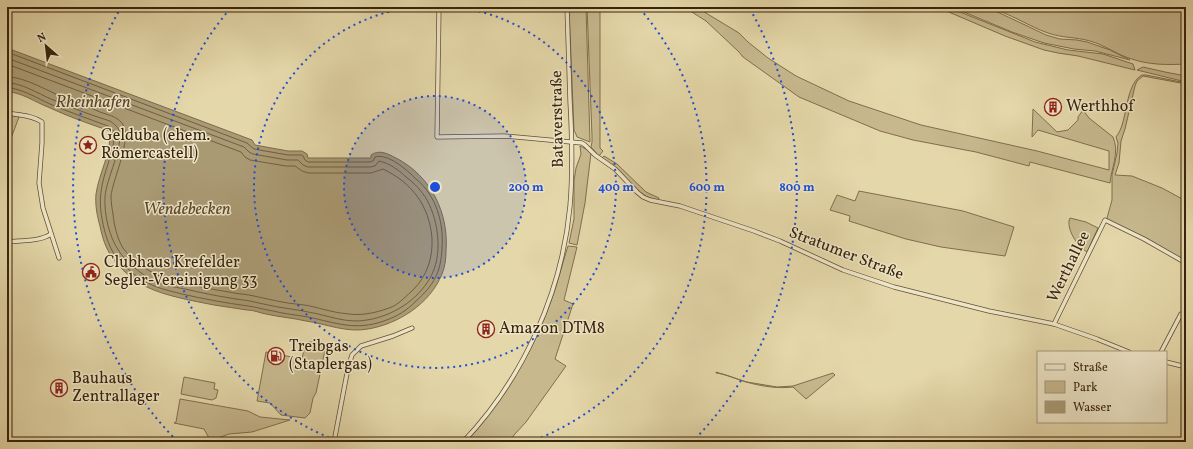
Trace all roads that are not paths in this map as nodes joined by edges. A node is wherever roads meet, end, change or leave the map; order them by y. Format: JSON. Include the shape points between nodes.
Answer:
{"nodes":[{"id":1,"x":439,"y":7,"type":"edge"},
{"id":2,"x":567,"y":7,"type":"edge"},
{"id":3,"x":7,"y":113,"type":"edge"},
{"id":4,"x":572,"y":142,"type":"junction"},
{"id":5,"x":51,"y":234,"type":"junction"},
{"id":6,"x":7,"y":242,"type":"edge"},
{"id":7,"x":59,"y":258,"type":"dead end"},
{"id":8,"x":1186,"y":263,"type":"edge"},
{"id":9,"x":1186,"y":316,"type":"edge"},
{"id":10,"x":1054,"y":324,"type":"junction"},
{"id":11,"x":412,"y":328,"type":"dead end"},
{"id":12,"x":1127,"y":351,"type":"edge"},
{"id":13,"x":1162,"y":351,"type":"edge"},
{"id":14,"x":1167,"y":362,"type":"edge"},
{"id":15,"x":1186,"y":367,"type":"edge"},
{"id":16,"x":334,"y":442,"type":"edge"},
{"id":17,"x":464,"y":442,"type":"edge"}],
"edges":[{"from":1,"to":4,"type":"street","name":"Stratumer Straße","via":[[437,137],[504,136]]},
{"from":2,"to":4,"type":"street","name":"Bataverstraße"},
{"from":3,"to":5,"type":"street","via":[[28,116],[42,122],[39,183]]},
{"from":4,"to":10,"type":"street","name":"Stratumer Straße","via":[[586,145],[650,200],[680,206],[754,231],[843,270],[894,287]]},
{"from":4,"to":17,"type":"street","name":"Bataverstraße","via":[[570,208],[562,257],[548,302],[523,359],[510,381]]},
{"from":5,"to":6,"type":"street","via":[[39,239]]},
{"from":5,"to":7,"type":"street"},
{"from":8,"to":10,"type":"street","name":"Werthallee","via":[[1105,220]]},
{"from":9,"to":13,"type":"street","via":[[1181,314]]},
{"from":10,"to":12,"type":"street","name":"Stratumer Straße"},
{"from":11,"to":16,"type":"street","via":[[361,346],[352,355]]},
{"from":14,"to":15,"type":"street"}]}
